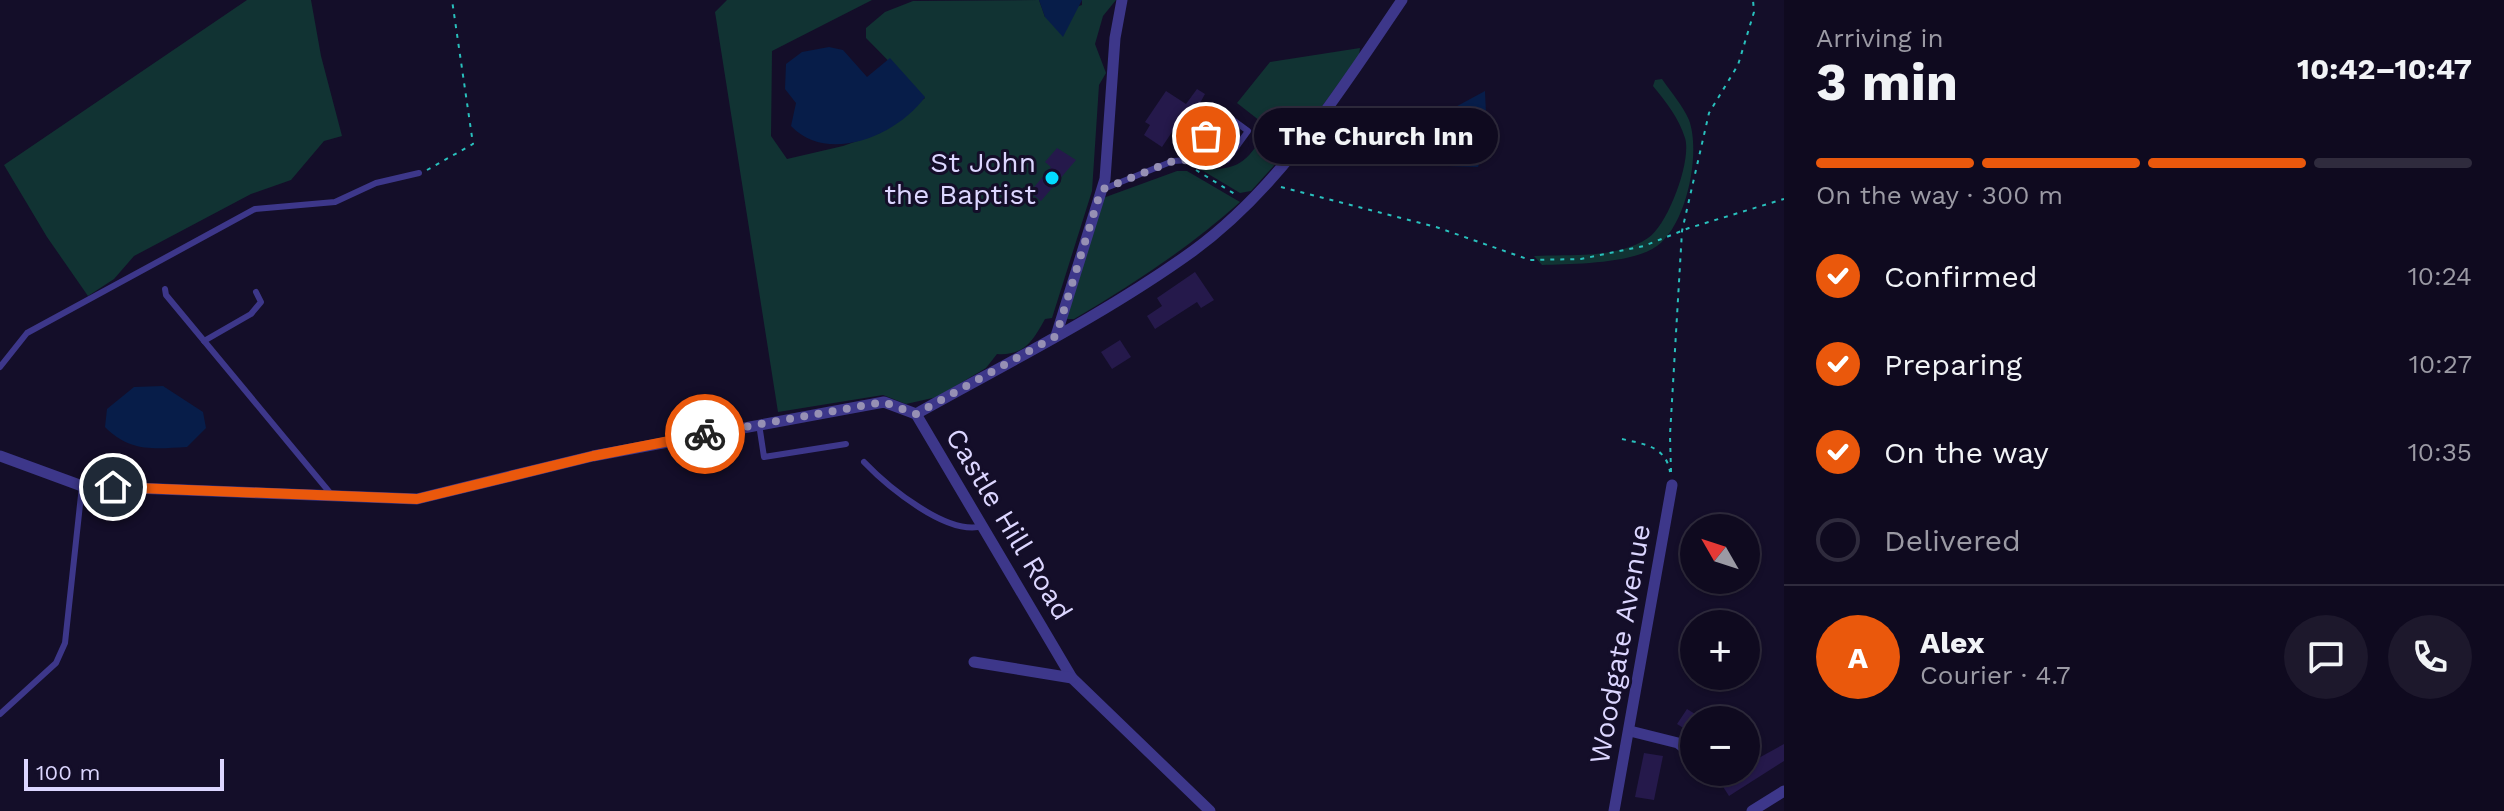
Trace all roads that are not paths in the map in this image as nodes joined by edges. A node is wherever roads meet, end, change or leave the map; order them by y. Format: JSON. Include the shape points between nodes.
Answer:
{"nodes":[{"id":1,"x":1122,"y":0,"type":"edge"},
{"id":2,"x":1402,"y":0,"type":"edge"},
{"id":3,"x":1190,"y":160,"type":"junction"},
{"id":4,"x":419,"y":173,"type":"road end"},
{"id":5,"x":1101,"y":190,"type":"junction"},
{"id":6,"x":165,"y":289,"type":"dead end"},
{"id":7,"x":256,"y":292,"type":"dead end"},
{"id":8,"x":1056,"y":336,"type":"junction"},
{"id":9,"x":204,"y":341,"type":"junction"},
{"id":10,"x":0,"y":367,"type":"edge"},
{"id":11,"x":916,"y":414,"type":"junction"},
{"id":12,"x":759,"y":424,"type":"junction"},
{"id":13,"x":846,"y":444,"type":"dead end"},
{"id":14,"x":0,"y":456,"type":"edge"},
{"id":15,"x":864,"y":462,"type":"dead end"},
{"id":16,"x":1672,"y":485,"type":"road end"},
{"id":17,"x":82,"y":486,"type":"junction"},
{"id":18,"x":333,"y":497,"type":"junction"},
{"id":19,"x":983,"y":526,"type":"junction"},
{"id":20,"x":974,"y":662,"type":"dead end"},
{"id":21,"x":1072,"y":678,"type":"junction"},
{"id":22,"x":0,"y":714,"type":"edge"},
{"id":23,"x":1630,"y":731,"type":"junction"},
{"id":24,"x":1680,"y":744,"type":"edge"},
{"id":25,"x":1784,"y":791,"type":"edge"},
{"id":26,"x":1210,"y":811,"type":"edge"},
{"id":27,"x":1614,"y":811,"type":"edge"},
{"id":28,"x":1752,"y":811,"type":"edge"}],
"edges":[{"from":1,"to":5,"type":"street"},
{"from":2,"to":8,"type":"street","via":[[1328,107],[1247,202],[1194,250]]},
{"from":3,"to":3,"type":"lane","via":[[1222,112],[1248,131],[1227,160]]},
{"from":3,"to":5,"type":"lane"},
{"from":4,"to":10,"type":"lane","via":[[376,183],[335,202],[255,209],[27,333]]},
{"from":5,"to":8,"type":"street"},
{"from":6,"to":9,"type":"lane"},
{"from":7,"to":9,"type":"lane","via":[[261,302],[251,314]]},
{"from":8,"to":11,"type":"street"},
{"from":9,"to":18,"type":"lane"},
{"from":11,"to":12,"type":"street","name":"Castle Hill Road","via":[[884,402]]},
{"from":11,"to":19,"type":"street","name":"Castle Hill Road"},
{"from":12,"to":13,"type":"lane","via":[[764,457]]},
{"from":12,"to":18,"type":"street","name":"Castle Hill Road","via":[[593,456],[417,499]]},
{"from":14,"to":17,"type":"street","name":"Castle Hill Road"},
{"from":15,"to":19,"type":"lane","via":[[889,489],[929,512],[972,530]]},
{"from":16,"to":23,"type":"street","name":"Woodgate Avenue"},
{"from":17,"to":18,"type":"street","name":"Castle Hill Road"},
{"from":17,"to":22,"type":"lane","via":[[65,643],[56,663]]},
{"from":19,"to":21,"type":"street","name":"Castle Hill Road"},
{"from":20,"to":21,"type":"street"},
{"from":21,"to":26,"type":"street","name":"Castle Hill Road"},
{"from":23,"to":24,"type":"street"},
{"from":23,"to":27,"type":"street","name":"Woodgate Avenue"},
{"from":25,"to":28,"type":"street"}]}
